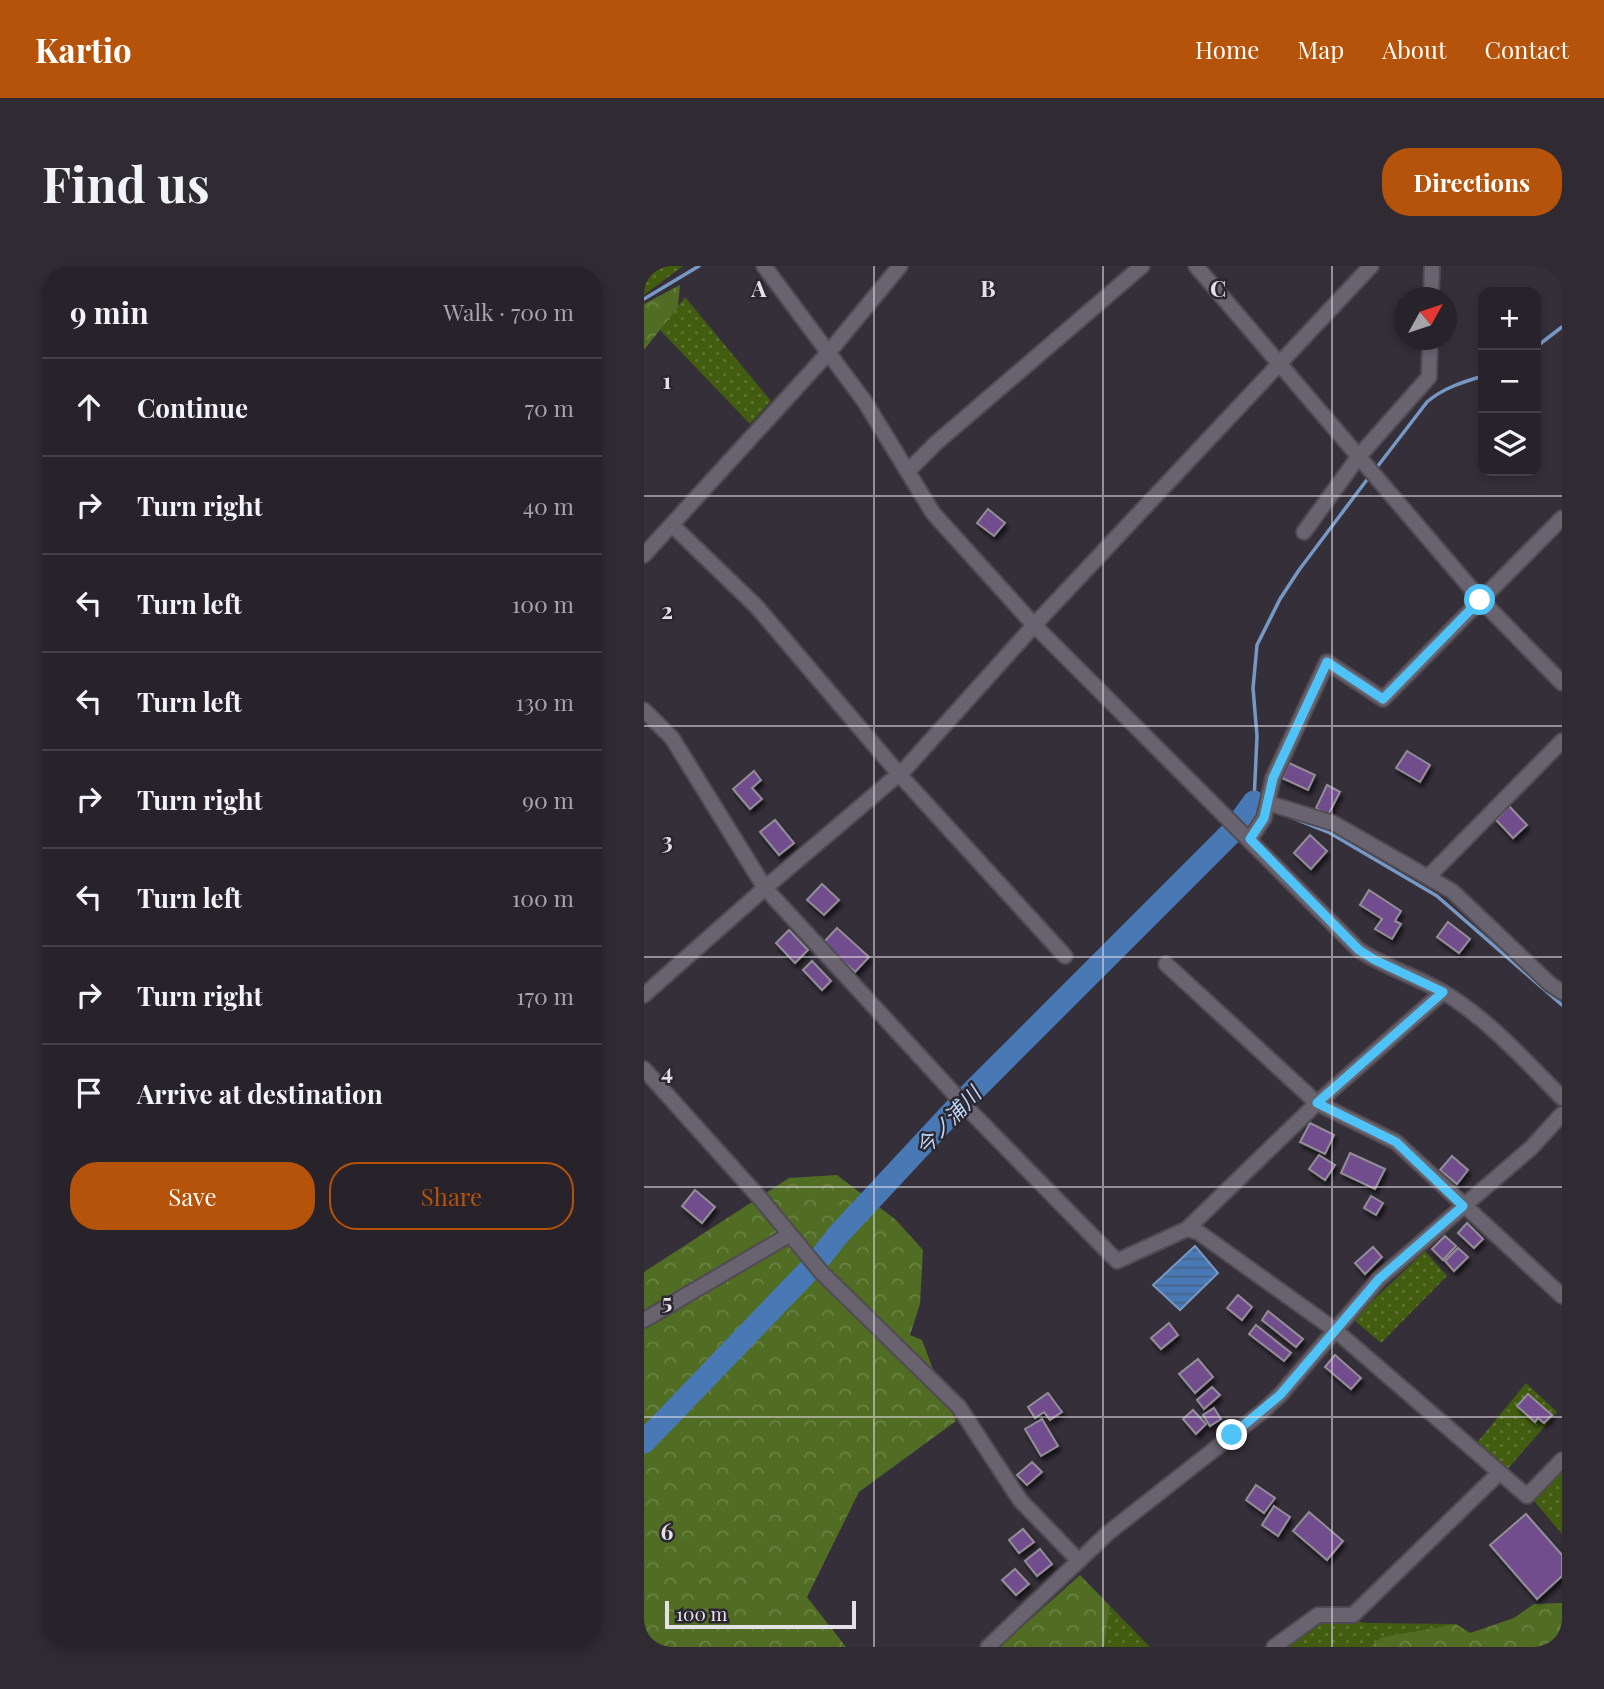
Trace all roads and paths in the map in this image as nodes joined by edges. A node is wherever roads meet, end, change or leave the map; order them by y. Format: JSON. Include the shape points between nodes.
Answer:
{"nodes":[{"id":1,"x":764,"y":266,"type":"edge"},
{"id":2,"x":900,"y":266,"type":"edge"},
{"id":3,"x":1142,"y":266,"type":"edge"},
{"id":4,"x":1196,"y":266,"type":"edge"},
{"id":5,"x":1371,"y":266,"type":"edge"},
{"id":6,"x":1432,"y":266,"type":"edge"},
{"id":7,"x":1431,"y":287,"type":"edge"},
{"id":8,"x":1430,"y":350,"type":"edge"},
{"id":9,"x":829,"y":352,"type":"junction"},
{"id":10,"x":1280,"y":364,"type":"junction"},
{"id":11,"x":1359,"y":456,"type":"junction"},
{"id":12,"x":908,"y":471,"type":"junction"},
{"id":13,"x":1562,"y":518,"type":"edge"},
{"id":14,"x":671,"y":525,"type":"junction"},
{"id":15,"x":1304,"y":531,"type":"dead end"},
{"id":16,"x":644,"y":555,"type":"edge"},
{"id":17,"x":1480,"y":600,"type":"junction"},
{"id":18,"x":1034,"y":625,"type":"junction"},
{"id":19,"x":1562,"y":682,"type":"edge"},
{"id":20,"x":644,"y":710,"type":"edge"},
{"id":21,"x":1562,"y":741,"type":"edge"},
{"id":22,"x":899,"y":774,"type":"junction"},
{"id":23,"x":1268,"y":803,"type":"junction"},
{"id":24,"x":1250,"y":839,"type":"junction"},
{"id":25,"x":1429,"y":876,"type":"junction"},
{"id":26,"x":765,"y":888,"type":"junction"},
{"id":27,"x":1065,"y":956,"type":"dead end"},
{"id":28,"x":1166,"y":964,"type":"dead end"},
{"id":29,"x":1443,"y":992,"type":"junction"},
{"id":30,"x":1562,"y":992,"type":"edge"},
{"id":31,"x":644,"y":995,"type":"edge"},
{"id":32,"x":644,"y":1069,"type":"edge"},
{"id":33,"x":1562,"y":1098,"type":"edge"},
{"id":34,"x":1317,"y":1103,"type":"junction"},
{"id":35,"x":1562,"y":1114,"type":"edge"},
{"id":36,"x":1463,"y":1206,"type":"junction"},
{"id":37,"x":1187,"y":1229,"type":"junction"},
{"id":38,"x":789,"y":1235,"type":"junction"},
{"id":39,"x":1562,"y":1296,"type":"edge"},
{"id":40,"x":644,"y":1320,"type":"edge"},
{"id":41,"x":1335,"y":1330,"type":"junction"},
{"id":42,"x":1562,"y":1460,"type":"edge"},
{"id":43,"x":1499,"y":1473,"type":"junction"},
{"id":44,"x":1079,"y":1561,"type":"junction"},
{"id":45,"x":988,"y":1647,"type":"edge"},
{"id":46,"x":1274,"y":1647,"type":"edge"}],
"edges":[{"from":1,"to":9,"type":"street"},
{"from":2,"to":9,"type":"street"},
{"from":3,"to":12,"type":"street"},
{"from":4,"to":10,"type":"street"},
{"from":5,"to":10,"type":"street"},
{"from":6,"to":7,"type":"street"},
{"from":8,"to":11,"type":"street","via":[[1429,377]]},
{"from":9,"to":12,"type":"street"},
{"from":9,"to":14,"type":"street"},
{"from":10,"to":11,"type":"street"},
{"from":10,"to":18,"type":"street"},
{"from":11,"to":15,"type":"street"},
{"from":11,"to":17,"type":"street"},
{"from":12,"to":18,"type":"street","via":[[933,513]]},
{"from":13,"to":17,"type":"street"},
{"from":14,"to":16,"type":"street"},
{"from":14,"to":22,"type":"street","via":[[757,607]]},
{"from":17,"to":19,"type":"street"},
{"from":17,"to":23,"type":"street","via":[[1383,699],[1327,662],[1273,778]]},
{"from":18,"to":22,"type":"street"},
{"from":18,"to":24,"type":"street"},
{"from":20,"to":26,"type":"street","via":[[671,738]]},
{"from":21,"to":25,"type":"street"},
{"from":22,"to":26,"type":"street"},
{"from":22,"to":27,"type":"street"},
{"from":23,"to":24,"type":"street"},
{"from":23,"to":25,"type":"street","via":[[1333,823]]},
{"from":24,"to":29,"type":"street","via":[[1359,950]]},
{"from":25,"to":30,"type":"street","via":[[1452,891]]},
{"from":26,"to":31,"type":"street"},
{"from":26,"to":37,"type":"street","via":[[971,1112],[1117,1261]]},
{"from":28,"to":34,"type":"street"},
{"from":29,"to":33,"type":"street","via":[[1516,1051]]},
{"from":29,"to":34,"type":"street"},
{"from":32,"to":38,"type":"street"},
{"from":34,"to":36,"type":"street","via":[[1396,1142]]},
{"from":34,"to":37,"type":"street"},
{"from":35,"to":36,"type":"street","via":[[1531,1148]]},
{"from":36,"to":39,"type":"street"},
{"from":36,"to":41,"type":"street","via":[[1379,1279]]},
{"from":37,"to":41,"type":"street","via":[[1198,1231]]},
{"from":38,"to":40,"type":"street"},
{"from":38,"to":44,"type":"street","via":[[959,1407],[1020,1500]]},
{"from":41,"to":43,"type":"street"},
{"from":41,"to":44,"type":"street","via":[[1280,1395]]},
{"from":42,"to":43,"type":"street","via":[[1527,1496]]},
{"from":43,"to":46,"type":"street","via":[[1353,1615],[1318,1615]]},
{"from":44,"to":45,"type":"street"}]}
